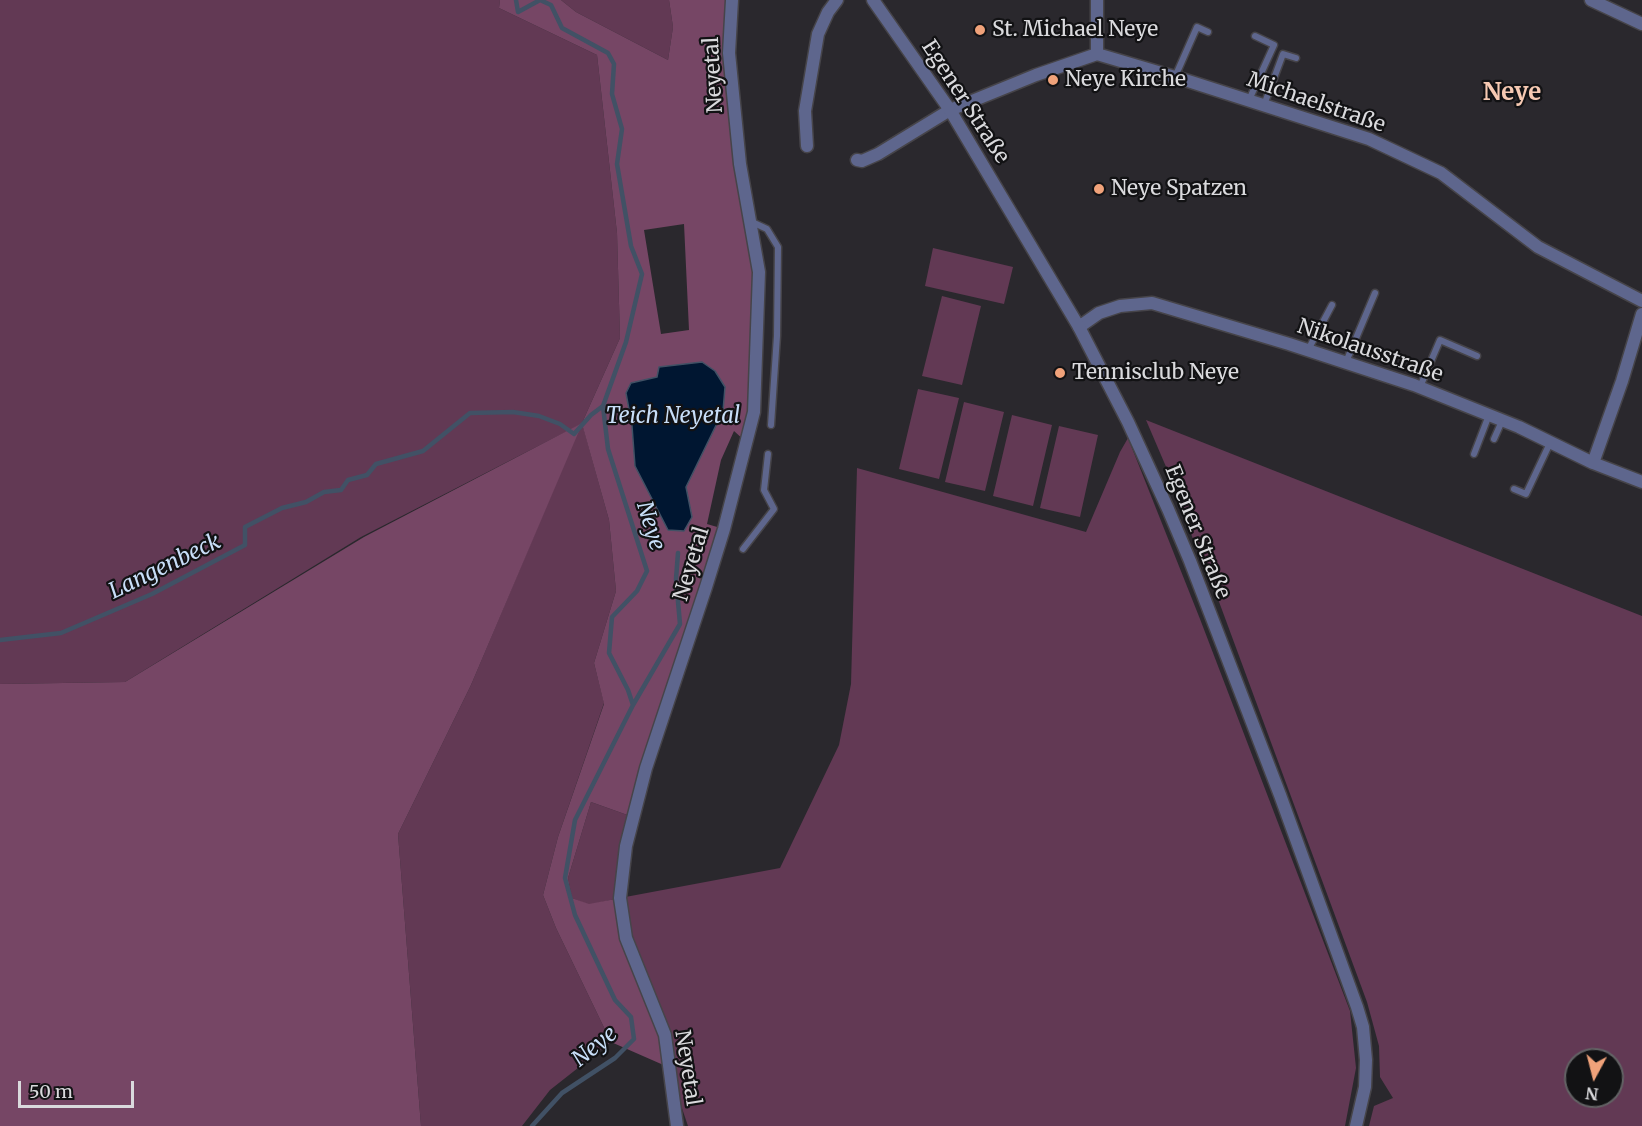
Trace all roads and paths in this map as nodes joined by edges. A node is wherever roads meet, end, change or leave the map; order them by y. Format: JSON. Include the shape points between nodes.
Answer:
{"nodes":[{"id":1,"x":732,"y":0,"type":"edge"},
{"id":2,"x":837,"y":0,"type":"edge"},
{"id":3,"x":873,"y":0,"type":"edge"},
{"id":4,"x":1097,"y":0,"type":"edge"},
{"id":5,"x":1591,"y":0,"type":"edge"},
{"id":6,"x":1642,"y":24,"type":"edge"},
{"id":7,"x":1208,"y":32,"type":"dead end"},
{"id":8,"x":1255,"y":36,"type":"dead end"},
{"id":9,"x":1097,"y":54,"type":"junction"},
{"id":10,"x":1296,"y":58,"type":"dead end"},
{"id":11,"x":1175,"y":76,"type":"junction"},
{"id":12,"x":1249,"y":100,"type":"junction"},
{"id":13,"x":1264,"y":105,"type":"junction"},
{"id":14,"x":950,"y":110,"type":"junction"},
{"id":15,"x":807,"y":146,"type":"dead end"},
{"id":16,"x":858,"y":160,"type":"dead end"},
{"id":17,"x":752,"y":222,"type":"junction"},
{"id":18,"x":1375,"y":293,"type":"dead end"},
{"id":19,"x":1642,"y":301,"type":"edge"},
{"id":20,"x":1332,"y":305,"type":"dead end"},
{"id":21,"x":1642,"y":314,"type":"edge"},
{"id":22,"x":1079,"y":327,"type":"junction"},
{"id":23,"x":1308,"y":350,"type":"junction"},
{"id":24,"x":1477,"y":356,"type":"dead end"},
{"id":25,"x":1346,"y":362,"type":"junction"},
{"id":26,"x":1419,"y":387,"type":"junction"},
{"id":27,"x":1490,"y":415,"type":"junction"},
{"id":28,"x":1502,"y":420,"type":"junction"},
{"id":29,"x":771,"y":424,"type":"dead end"},
{"id":30,"x":1494,"y":440,"type":"dead end"},
{"id":31,"x":1550,"y":442,"type":"junction"},
{"id":32,"x":768,"y":454,"type":"dead end"},
{"id":33,"x":1474,"y":454,"type":"dead end"},
{"id":34,"x":1593,"y":463,"type":"junction"},
{"id":35,"x":1642,"y":482,"type":"edge"},
{"id":36,"x":1514,"y":489,"type":"dead end"},
{"id":37,"x":743,"y":549,"type":"dead end"},
{"id":38,"x":677,"y":1126,"type":"edge"},
{"id":39,"x":1356,"y":1126,"type":"edge"}],
"edges":[{"from":1,"to":17,"type":"street","name":"Neyetal","via":[[729,52],[740,164]]},
{"from":2,"to":15,"type":"street","via":[[818,34],[805,111]]},
{"from":3,"to":14,"type":"street","name":"Egener Straße"},
{"from":4,"to":9,"type":"street"},
{"from":5,"to":6,"type":"street"},
{"from":7,"to":11,"type":"lane","via":[[1197,27]]},
{"from":8,"to":12,"type":"lane","via":[[1274,45]]},
{"from":9,"to":11,"type":"street","name":"Michaelstraße"},
{"from":9,"to":14,"type":"street"},
{"from":10,"to":13,"type":"lane","via":[[1283,54]]},
{"from":11,"to":12,"type":"street","name":"Michaelstraße"},
{"from":12,"to":13,"type":"street","name":"Michaelstraße"},
{"from":13,"to":19,"type":"street","name":"Michaelstraße","via":[[1369,139],[1441,173],[1538,248]]},
{"from":14,"to":16,"type":"street","via":[[878,154]]},
{"from":14,"to":22,"type":"street","name":"Egener Straße"},
{"from":17,"to":29,"type":"lane","via":[[767,229],[778,247]]},
{"from":17,"to":38,"type":"street","name":"Neyetal","via":[[759,272],[754,412],[724,529],[646,768],[626,846],[620,898],[626,938],[665,1035]]},
{"from":18,"to":25,"type":"lane"},
{"from":20,"to":23,"type":"lane"},
{"from":21,"to":34,"type":"street"},
{"from":22,"to":23,"type":"street","name":"Nikolausstraße","via":[[1099,313],[1120,306],[1152,303]]},
{"from":22,"to":39,"type":"street","name":"Egener Straße","via":[[1143,454],[1190,561],[1357,1007],[1366,1060],[1365,1087]]},
{"from":23,"to":25,"type":"street","name":"Nikolausstraße"},
{"from":24,"to":26,"type":"lane","via":[[1440,340]]},
{"from":25,"to":26,"type":"street","name":"Nikolausstraße"},
{"from":26,"to":27,"type":"street","name":"Nikolausstraße"},
{"from":27,"to":28,"type":"street","name":"Nikolausstraße"},
{"from":27,"to":33,"type":"lane"},
{"from":28,"to":30,"type":"lane"},
{"from":28,"to":31,"type":"street","name":"Nikolausstraße"},
{"from":31,"to":34,"type":"street","name":"Nikolausstraße"},
{"from":31,"to":36,"type":"lane","via":[[1526,494]]},
{"from":32,"to":37,"type":"lane","via":[[764,490],[774,509]]},
{"from":34,"to":35,"type":"street","name":"Nikolausstraße"}]}
